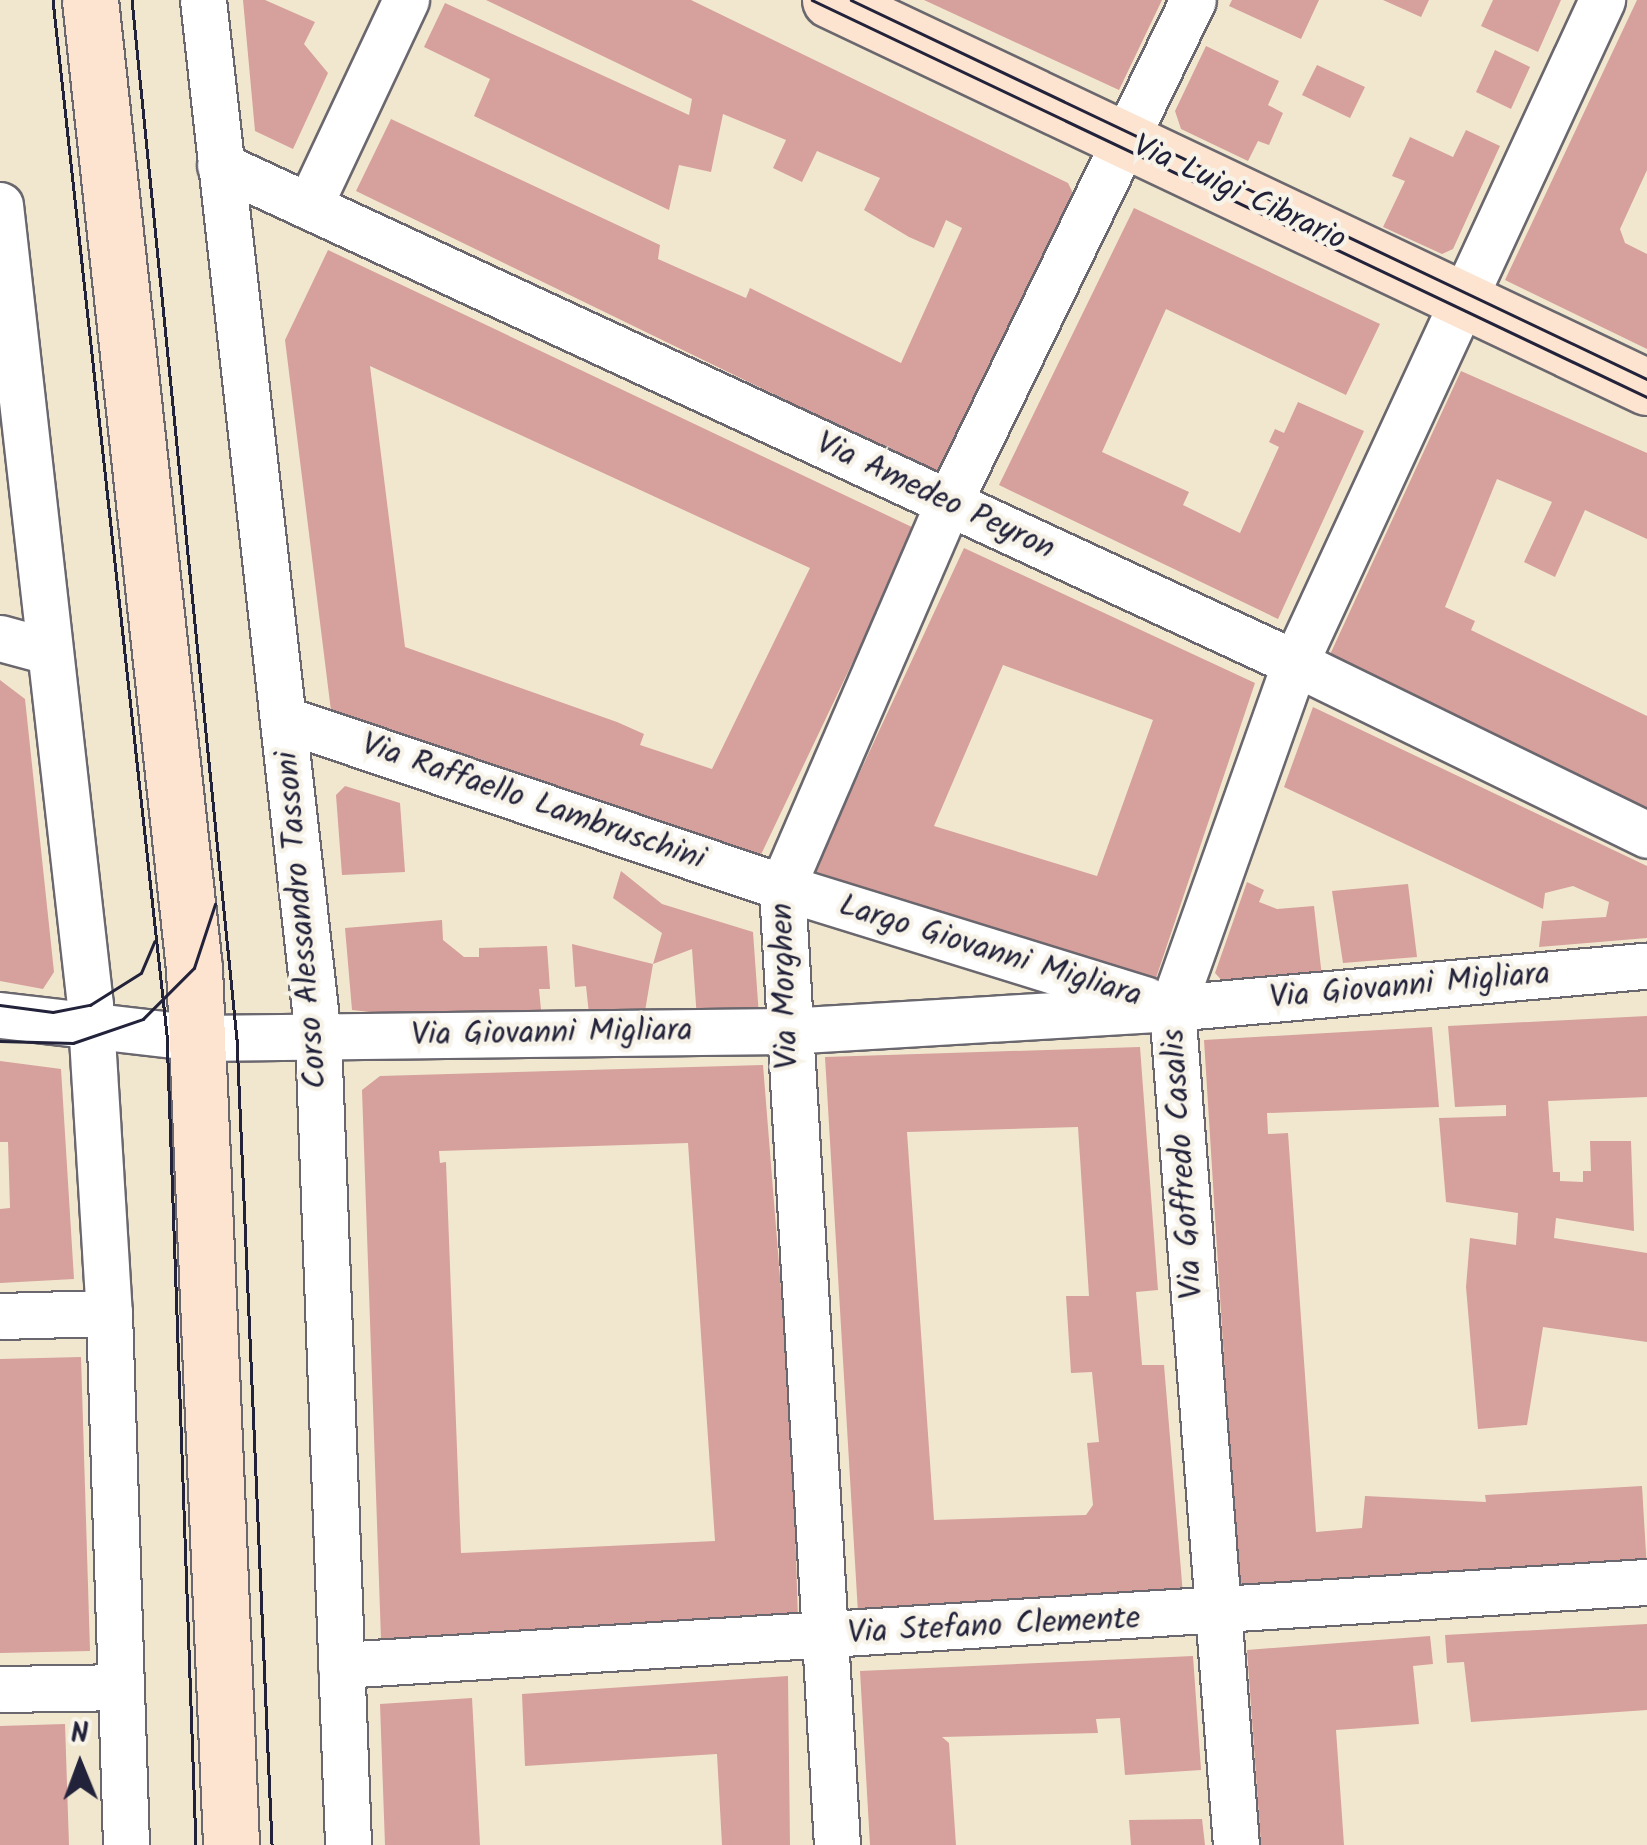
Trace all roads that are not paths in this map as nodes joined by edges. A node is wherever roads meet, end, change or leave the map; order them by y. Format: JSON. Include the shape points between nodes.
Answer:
{"nodes":[{"id":1,"x":90,"y":0,"type":"edge"},
{"id":2,"x":203,"y":0,"type":"edge"},
{"id":3,"x":406,"y":0,"type":"edge"},
{"id":4,"x":830,"y":0,"type":"edge"},
{"id":5,"x":1193,"y":0,"type":"edge"},
{"id":6,"x":1602,"y":0,"type":"edge"},
{"id":7,"x":1126,"y":140,"type":"junction"},
{"id":8,"x":220,"y":165,"type":"junction"},
{"id":9,"x":0,"y":205,"type":"edge"},
{"id":10,"x":308,"y":206,"type":"junction"},
{"id":11,"x":1461,"y":299,"type":"junction"},
{"id":12,"x":1647,"y":388,"type":"edge"},
{"id":13,"x":948,"y":504,"type":"junction"},
{"id":14,"x":0,"y":638,"type":"edge"},
{"id":15,"x":48,"y":652,"type":"junction"},
{"id":16,"x":1295,"y":663,"type":"junction"},
{"id":17,"x":284,"y":719,"type":"junction"},
{"id":18,"x":1647,"y":835,"type":"edge"},
{"id":19,"x":782,"y":887,"type":"junction"},
{"id":20,"x":1647,"y":966,"type":"edge"},
{"id":21,"x":1172,"y":1008,"type":"junction"},
{"id":22,"x":0,"y":1015,"type":"edge"},
{"id":23,"x":92,"y":1029,"type":"junction"},
{"id":24,"x":786,"y":1031,"type":"junction"},
{"id":25,"x":318,"y":1037,"type":"junction"},
{"id":26,"x":198,"y":1038,"type":"junction"},
{"id":27,"x":110,"y":1313,"type":"junction"},
{"id":28,"x":0,"y":1316,"type":"edge"},
{"id":29,"x":1647,"y":1582,"type":"edge"},
{"id":30,"x":1218,"y":1614,"type":"junction"},
{"id":31,"x":824,"y":1636,"type":"junction"},
{"id":32,"x":341,"y":1665,"type":"junction"},
{"id":33,"x":121,"y":1687,"type":"junction"},
{"id":34,"x":0,"y":1690,"type":"edge"},
{"id":35,"x":126,"y":1845,"type":"edge"},
{"id":36,"x":231,"y":1845,"type":"edge"},
{"id":37,"x":348,"y":1845,"type":"edge"},
{"id":38,"x":837,"y":1845,"type":"edge"},
{"id":39,"x":1236,"y":1845,"type":"edge"}],
"edges":[{"from":1,"to":26,"type":"main road"},
{"from":2,"to":8,"type":"street","name":"Corso Alessandro Tassoni"},
{"from":3,"to":10,"type":"street"},
{"from":4,"to":7,"type":"main road","name":"Via Luigi Cibrario"},
{"from":5,"to":7,"type":"street","name":"Via Morghen"},
{"from":6,"to":11,"type":"street","name":"Via Goffredo Casalis"},
{"from":7,"to":11,"type":"main road","name":"Via Luigi Cibrario"},
{"from":7,"to":13,"type":"street","name":"Via Morghen"},
{"from":8,"to":10,"type":"street","name":"Via Amedeo Peyron"},
{"from":8,"to":17,"type":"street","name":"Corso Alessandro Tassoni"},
{"from":9,"to":15,"type":"street"},
{"from":10,"to":13,"type":"street","name":"Via Amedeo Peyron"},
{"from":11,"to":12,"type":"main road","name":"Via Luigi Cibrario"},
{"from":11,"to":16,"type":"street","name":"Via Goffredo Casalis"},
{"from":13,"to":16,"type":"street","name":"Via Amedeo Peyron"},
{"from":13,"to":19,"type":"street","name":"Via Morghen"},
{"from":14,"to":15,"type":"street"},
{"from":15,"to":23,"type":"street"},
{"from":16,"to":18,"type":"street","name":"Via Amedeo Peyron"},
{"from":16,"to":21,"type":"street","name":"Via Goffredo Casalis"},
{"from":17,"to":19,"type":"street","name":"Via Raffaello Lambruschini"},
{"from":17,"to":25,"type":"street","name":"Corso Alessandro Tassoni"},
{"from":19,"to":21,"type":"street","name":"Largo Giovanni Migliara"},
{"from":19,"to":24,"type":"street","name":"Via Morghen"},
{"from":20,"to":21,"type":"street","name":"Via Giovanni Migliara"},
{"from":21,"to":24,"type":"street","name":"Largo Giovanni Migliara"},
{"from":21,"to":30,"type":"street","name":"Via Goffredo Casalis"},
{"from":22,"to":23,"type":"street","name":"Via Giovanni Migliara"},
{"from":23,"to":26,"type":"street","name":"Via Giovanni Migliara"},
{"from":23,"to":27,"type":"street"},
{"from":24,"to":25,"type":"street","name":"Via Giovanni Migliara"},
{"from":24,"to":31,"type":"street","name":"Via Morghen"},
{"from":25,"to":26,"type":"street","name":"Via Giovanni Migliara"},
{"from":25,"to":32,"type":"street","name":"Corso Alessandro Tassoni"},
{"from":26,"to":36,"type":"main road"},
{"from":27,"to":28,"type":"street"},
{"from":27,"to":33,"type":"street"},
{"from":29,"to":30,"type":"street","name":"Via Stefano Clemente"},
{"from":30,"to":31,"type":"street","name":"Via Stefano Clemente"},
{"from":30,"to":39,"type":"street","name":"Via Goffredo Casalis"},
{"from":31,"to":32,"type":"street","name":"Via Stefano Clemente"},
{"from":31,"to":38,"type":"street","name":"Via Morghen"},
{"from":32,"to":37,"type":"street","name":"Corso Alessandro Tassoni"},
{"from":33,"to":34,"type":"street"},
{"from":33,"to":35,"type":"street"}]}
